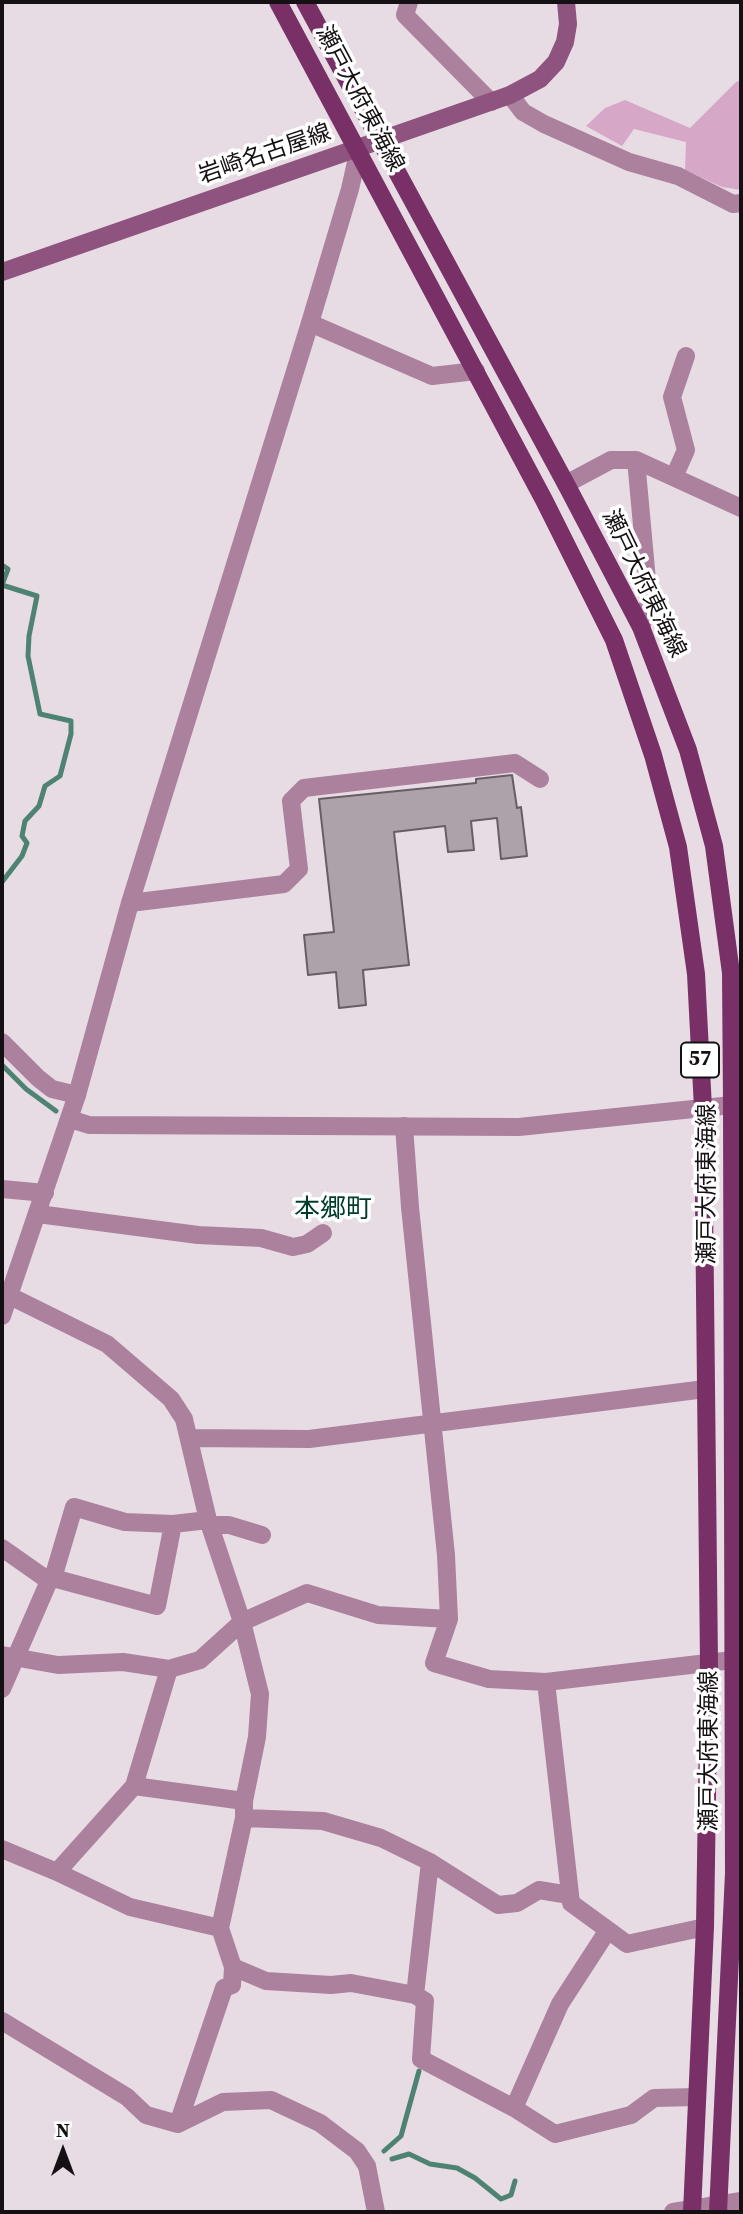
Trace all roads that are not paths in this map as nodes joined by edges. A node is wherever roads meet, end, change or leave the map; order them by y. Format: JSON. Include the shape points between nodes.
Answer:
{"nodes":[{"id":1,"x":278,"y":2,"type":"edge"},
{"id":2,"x":305,"y":2,"type":"edge"},
{"id":3,"x":409,"y":2,"type":"edge"},
{"id":4,"x":566,"y":2,"type":"edge"},
{"id":5,"x":510,"y":95,"type":"junction"},
{"id":6,"x":491,"y":102,"type":"junction"},
{"id":7,"x":380,"y":141,"type":"junction"},
{"id":8,"x":359,"y":149,"type":"junction"},
{"id":9,"x":741,"y":202,"type":"edge"},
{"id":10,"x":2,"y":272,"type":"edge"},
{"id":11,"x":310,"y":323,"type":"junction"},
{"id":12,"x":685,"y":356,"type":"dead end"},
{"id":13,"x":476,"y":370,"type":"junction"},
{"id":14,"x":636,"y":460,"type":"junction"},
{"id":15,"x":674,"y":477,"type":"junction"},
{"id":16,"x":566,"y":484,"type":"junction"},
{"id":17,"x":741,"y":508,"type":"edge"},
{"id":18,"x":641,"y":627,"type":"junction"},
{"id":19,"x":540,"y":779,"type":"dead end"},
{"id":20,"x":130,"y":903,"type":"junction"},
{"id":21,"x":2,"y":1042,"type":"edge"},
{"id":22,"x":77,"y":1095,"type":"junction"},
{"id":23,"x":737,"y":1104,"type":"edge"},
{"id":24,"x":703,"y":1108,"type":"junction"},
{"id":25,"x":70,"y":1119,"type":"junction"},
{"id":26,"x":404,"y":1126,"type":"junction"},
{"id":27,"x":2,"y":1189,"type":"edge"},
{"id":28,"x":45,"y":1193,"type":"junction"},
{"id":29,"x":38,"y":1214,"type":"junction"},
{"id":30,"x":323,"y":1233,"type":"dead end"},
{"id":31,"x":8,"y":1291,"type":"edge"},
{"id":32,"x":2,"y":1316,"type":"edge"},
{"id":33,"x":705,"y":1389,"type":"junction"},
{"id":34,"x":432,"y":1422,"type":"junction"},
{"id":35,"x":190,"y":1438,"type":"junction"},
{"id":36,"x":208,"y":1522,"type":"junction"},
{"id":37,"x":173,"y":1524,"type":"junction"},
{"id":38,"x":262,"y":1535,"type":"dead end"},
{"id":39,"x":2,"y":1548,"type":"edge"},
{"id":40,"x":51,"y":1579,"type":"junction"},
{"id":41,"x":449,"y":1619,"type":"junction"},
{"id":42,"x":242,"y":1622,"type":"junction"},
{"id":43,"x":9,"y":1656,"type":"edge"},
{"id":44,"x":738,"y":1659,"type":"edge"},
{"id":45,"x":709,"y":1663,"type":"junction"},
{"id":46,"x":169,"y":1669,"type":"junction"},
{"id":47,"x":546,"y":1682,"type":"junction"},
{"id":48,"x":2,"y":1689,"type":"edge"},
{"id":49,"x":134,"y":1786,"type":"junction"},
{"id":50,"x":244,"y":1809,"type":"junction"},
{"id":51,"x":2,"y":1849,"type":"edge"},
{"id":52,"x":430,"y":1863,"type":"junction"},
{"id":53,"x":57,"y":1872,"type":"junction"},
{"id":54,"x":569,"y":1895,"type":"junction"},
{"id":55,"x":705,"y":1927,"type":"junction"},
{"id":56,"x":220,"y":1928,"type":"junction"},
{"id":57,"x":608,"y":1930,"type":"junction"},
{"id":58,"x":233,"y":1967,"type":"junction"},
{"id":59,"x":415,"y":1995,"type":"junction"},
{"id":60,"x":2,"y":2021,"type":"edge"},
{"id":61,"x":697,"y":2097,"type":"junction"},
{"id":62,"x":514,"y":2108,"type":"junction"},
{"id":63,"x":178,"y":2124,"type":"junction"},
{"id":64,"x":741,"y":2201,"type":"edge"},
{"id":65,"x":718,"y":2208,"type":"edge"},
{"id":66,"x":692,"y":2210,"type":"edge"},
{"id":67,"x":376,"y":2212,"type":"edge"},
{"id":68,"x":673,"y":2212,"type":"edge"}],
"edges":[{"from":1,"to":8,"type":"main road","name":"瀬戸大府東海線","number":"57"},
{"from":2,"to":7,"type":"main road","name":"瀬戸大府東海線","number":"57"},
{"from":3,"to":6,"type":"street","via":[[405,15]]},
{"from":4,"to":5,"type":"main road","name":"岩崎名古屋線","via":[[565,42],[556,62],[540,79]]},
{"from":5,"to":6,"type":"main road","name":"岩崎名古屋線"},
{"from":5,"to":9,"type":"street","via":[[523,112],[556,130],[629,162],[678,176],[733,204]]},
{"from":6,"to":7,"type":"main road","name":"岩崎名古屋線"},
{"from":7,"to":8,"type":"main road","name":"岩崎名古屋線"},
{"from":7,"to":16,"type":"main road","name":"瀬戸大府東海線","number":"57"},
{"from":8,"to":10,"type":"main road","name":"岩崎名古屋線"},
{"from":8,"to":11,"type":"street"},
{"from":8,"to":13,"type":"main road","name":"瀬戸大府東海線","number":"57"},
{"from":11,"to":13,"type":"street","via":[[432,376]]},
{"from":11,"to":20,"type":"street"},
{"from":12,"to":15,"type":"street","via":[[672,397],[686,450]]},
{"from":13,"to":24,"type":"main road","name":"瀬戸大府東海線","number":"57","via":[[614,640],[653,754],[678,847],[695,974]]},
{"from":14,"to":15,"type":"street"},
{"from":14,"to":16,"type":"street","via":[[611,460]]},
{"from":14,"to":18,"type":"street","via":[[649,602]]},
{"from":15,"to":17,"type":"street"},
{"from":16,"to":18,"type":"main road","name":"瀬戸大府東海線","number":"57"},
{"from":18,"to":23,"type":"main road","name":"瀬戸大府東海線","number":"57","via":[[688,750],[714,846],[731,973]]},
{"from":19,"to":20,"type":"street","via":[[515,763],[304,788],[291,802],[299,869],[284,884]]},
{"from":20,"to":22,"type":"street"},
{"from":21,"to":22,"type":"street","via":[[52,1089]]},
{"from":22,"to":25,"type":"street"},
{"from":23,"to":24,"type":"street"},
{"from":23,"to":44,"type":"main road","name":"瀬戸大府東海線","number":"57"},
{"from":24,"to":26,"type":"street","via":[[519,1127]]},
{"from":24,"to":33,"type":"main road","name":"瀬戸大府東海線","number":"57"},
{"from":25,"to":26,"type":"street","via":[[89,1125]]},
{"from":25,"to":28,"type":"street"},
{"from":26,"to":34,"type":"street"},
{"from":27,"to":28,"type":"street"},
{"from":28,"to":29,"type":"street"},
{"from":29,"to":30,"type":"street","via":[[189,1234],[261,1238],[293,1247]]},
{"from":29,"to":31,"type":"street"},
{"from":31,"to":32,"type":"street"},
{"from":31,"to":35,"type":"street","via":[[107,1344],[170,1399]]},
{"from":33,"to":34,"type":"street"},
{"from":33,"to":45,"type":"main road","name":"瀬戸大府東海線","number":"57"},
{"from":34,"to":35,"type":"street","via":[[309,1439]]},
{"from":34,"to":41,"type":"street"},
{"from":35,"to":36,"type":"street"},
{"from":36,"to":37,"type":"street"},
{"from":36,"to":38,"type":"street"},
{"from":36,"to":42,"type":"street"},
{"from":37,"to":40,"type":"street","via":[[125,1522],[74,1507]]},
{"from":37,"to":40,"type":"street","via":[[157,1606]]},
{"from":39,"to":40,"type":"street"},
{"from":40,"to":43,"type":"street"},
{"from":41,"to":42,"type":"street","via":[[378,1615],[307,1593]]},
{"from":41,"to":47,"type":"street","via":[[434,1663],[489,1679]]},
{"from":42,"to":46,"type":"street","via":[[200,1660]]},
{"from":42,"to":50,"type":"street","via":[[260,1694]]},
{"from":43,"to":46,"type":"street","via":[[58,1665],[123,1662]]},
{"from":43,"to":48,"type":"street"},
{"from":44,"to":45,"type":"street"},
{"from":44,"to":65,"type":"main road","name":"瀬戸大府東海線","number":"57","via":[[734,1873]]},
{"from":45,"to":47,"type":"street"},
{"from":45,"to":55,"type":"main road","name":"瀬戸大府東海線","number":"57"},
{"from":46,"to":49,"type":"street"},
{"from":47,"to":54,"type":"street"},
{"from":49,"to":50,"type":"street"},
{"from":49,"to":53,"type":"street"},
{"from":50,"to":52,"type":"street","via":[[323,1821],[381,1838]]},
{"from":50,"to":56,"type":"street"},
{"from":51,"to":53,"type":"street"},
{"from":52,"to":54,"type":"street","via":[[498,1905],[517,1903],[539,1889]]},
{"from":52,"to":59,"type":"street"},
{"from":53,"to":56,"type":"street","via":[[130,1907]]},
{"from":54,"to":57,"type":"street","via":[[571,1903]]},
{"from":55,"to":57,"type":"street","via":[[627,1944]]},
{"from":55,"to":61,"type":"main road","name":"瀬戸大府東海線","number":"57"},
{"from":56,"to":58,"type":"street"},
{"from":57,"to":62,"type":"street","via":[[560,2004]]},
{"from":58,"to":59,"type":"street","via":[[266,1981],[351,1983]]},
{"from":58,"to":63,"type":"street","via":[[232,1985],[224,1988]]},
{"from":59,"to":62,"type":"street","via":[[425,2001],[421,2059]]},
{"from":60,"to":63,"type":"street","via":[[127,2097],[146,2115]]},
{"from":61,"to":62,"type":"street","via":[[654,2098],[631,2115],[555,2134]]},
{"from":61,"to":66,"type":"main road","name":"瀬戸大府東海線","number":"57"},
{"from":63,"to":67,"type":"street","via":[[223,2102],[271,2100],[320,2123],[357,2151],[367,2166]]},
{"from":64,"to":65,"type":"street"},
{"from":65,"to":66,"type":"street"},
{"from":66,"to":68,"type":"street"}]}
